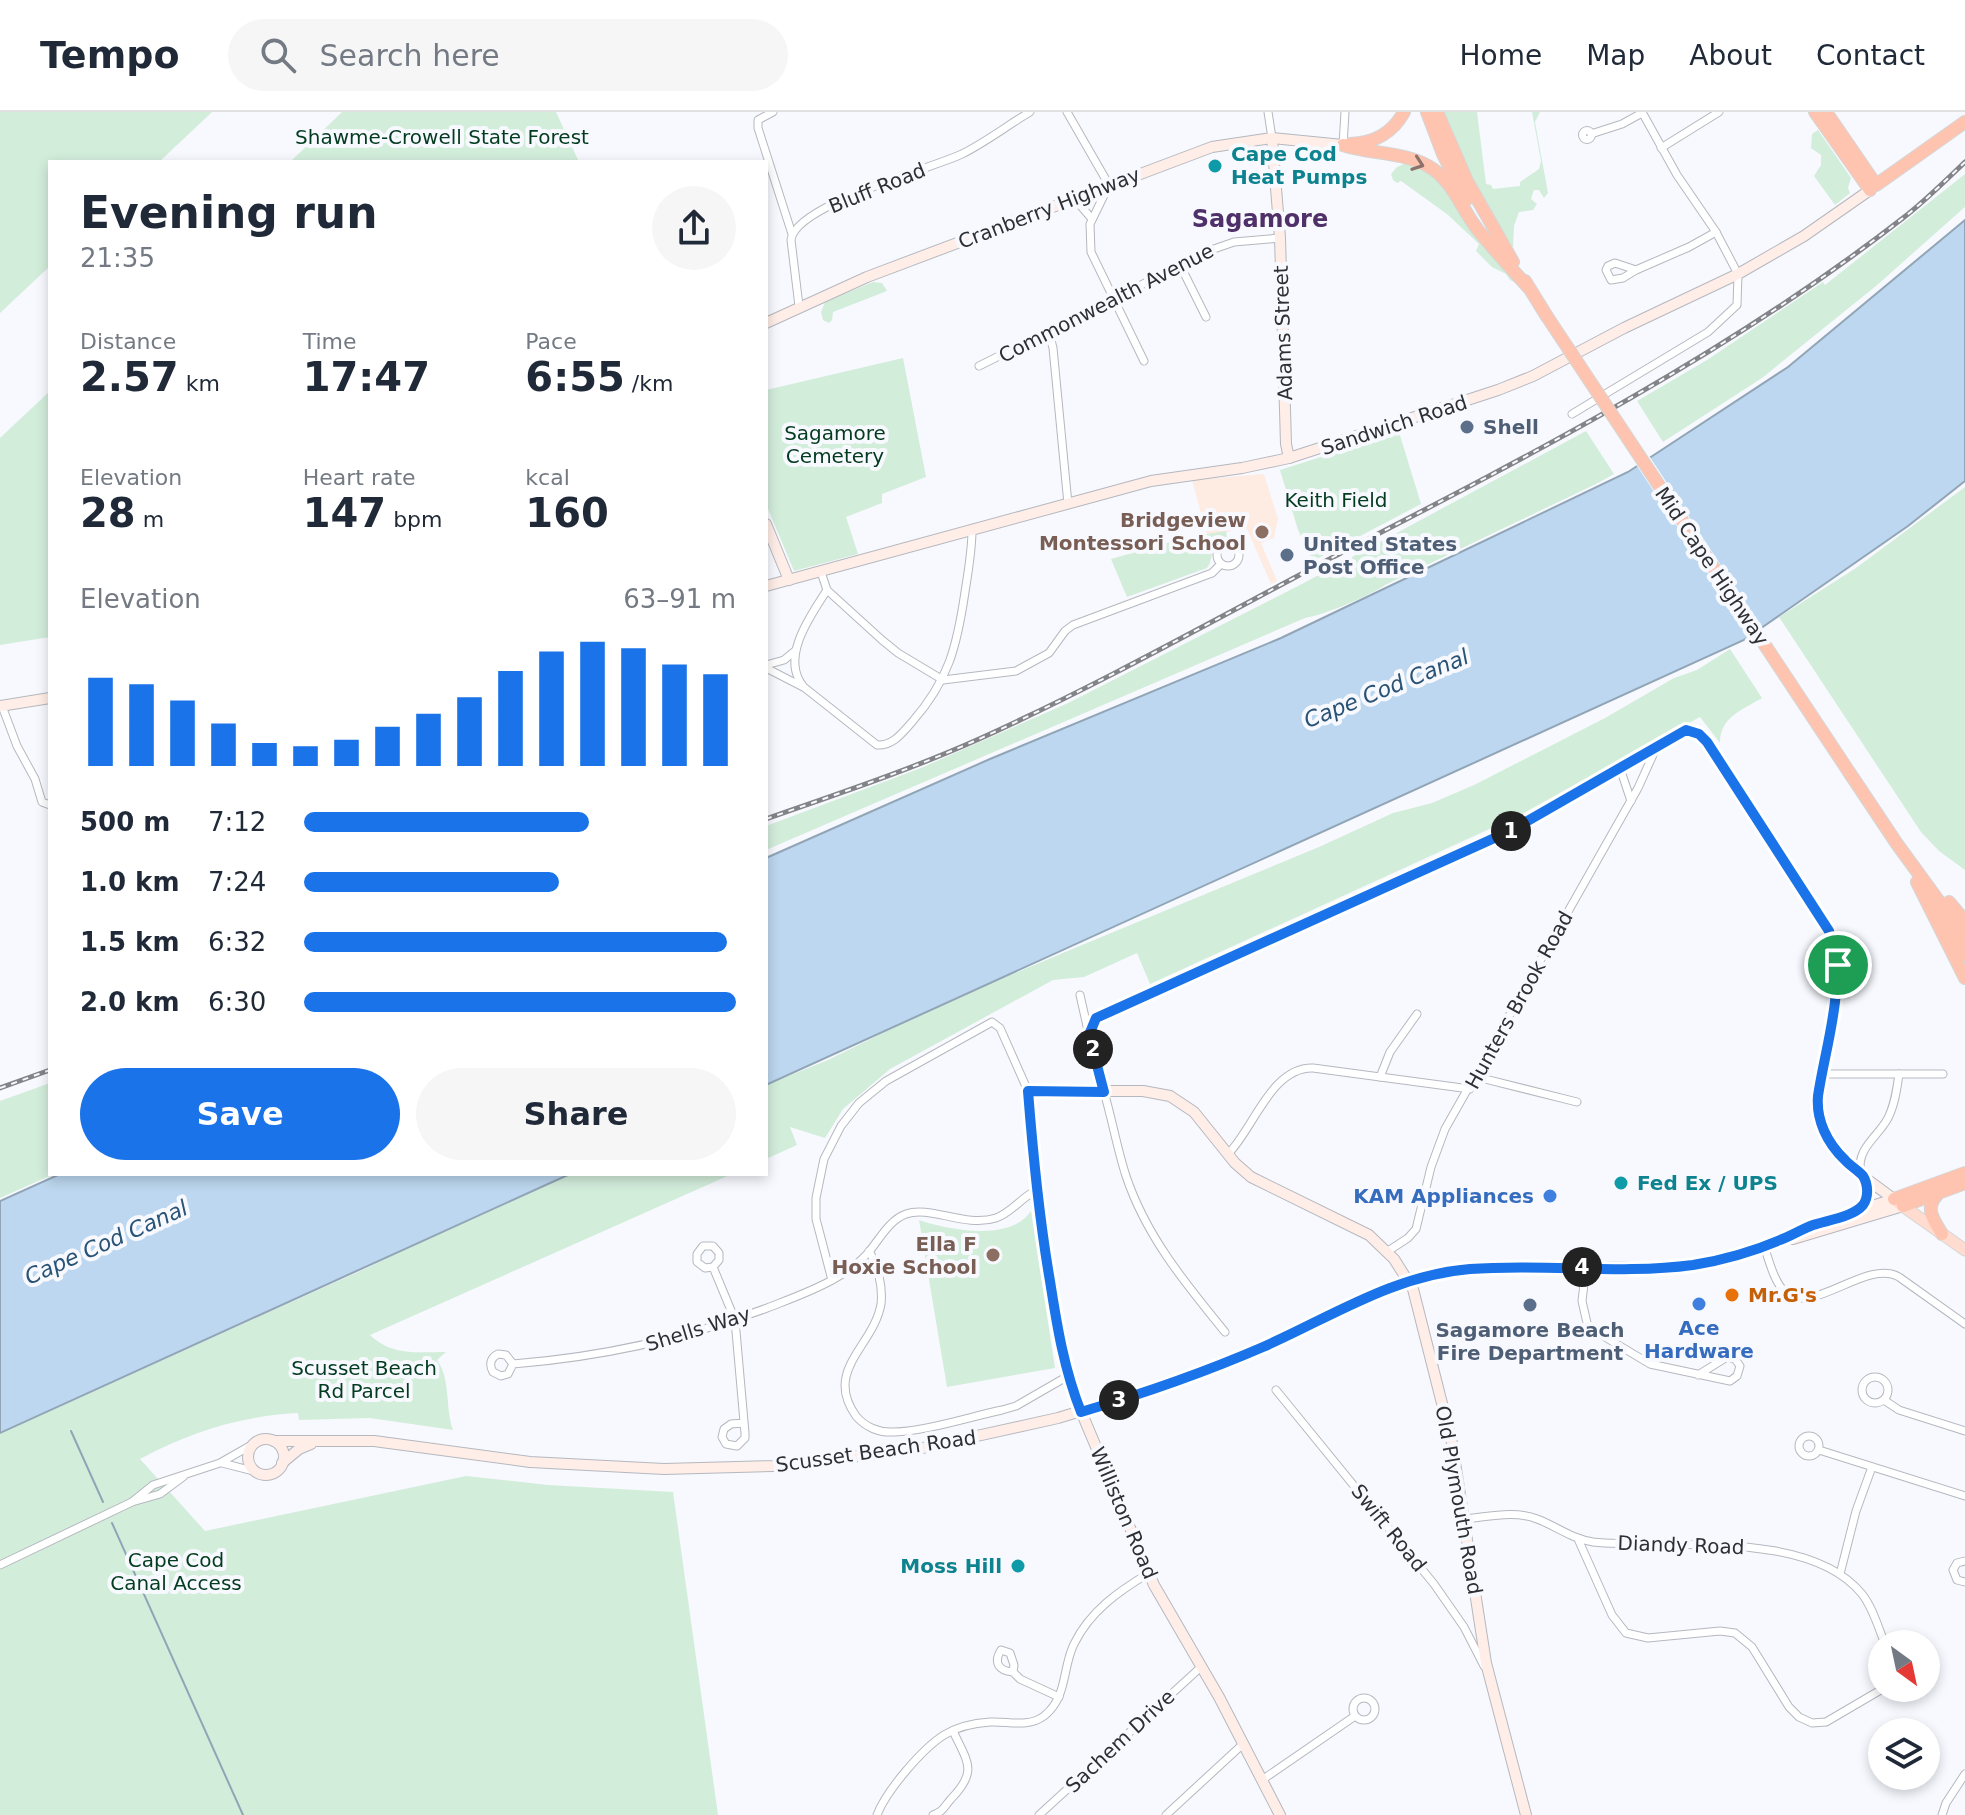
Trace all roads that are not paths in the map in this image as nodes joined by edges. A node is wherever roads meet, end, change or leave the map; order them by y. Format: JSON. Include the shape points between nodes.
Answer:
{"nodes":[{"id":1,"x":773,"y":112,"type":"edge"},
{"id":2,"x":1030,"y":112,"type":"edge"},
{"id":3,"x":1067,"y":112,"type":"edge"},
{"id":4,"x":1268,"y":112,"type":"edge"},
{"id":5,"x":1345,"y":112,"type":"edge"},
{"id":6,"x":1404,"y":112,"type":"edge"},
{"id":7,"x":1427,"y":112,"type":"edge"},
{"id":8,"x":1437,"y":112,"type":"edge"},
{"id":9,"x":1642,"y":112,"type":"edge"},
{"id":10,"x":1719,"y":112,"type":"edge"},
{"id":11,"x":1815,"y":112,"type":"edge"},
{"id":12,"x":1826,"y":112,"type":"edge"},
{"id":13,"x":1965,"y":122,"type":"edge"},
{"id":14,"x":1591,"y":134,"type":"dead end"},
{"id":15,"x":1272,"y":138,"type":"junction"},
{"id":16,"x":1343,"y":145,"type":"junction"},
{"id":17,"x":1661,"y":148,"type":"junction"},
{"id":18,"x":766,"y":160,"type":"edge"},
{"id":19,"x":1863,"y":164,"type":"junction"},
{"id":20,"x":1902,"y":167,"type":"junction"},
{"id":21,"x":769,"y":175,"type":"edge"},
{"id":22,"x":1109,"y":185,"type":"junction"},
{"id":23,"x":1873,"y":188,"type":"junction"},
{"id":24,"x":1074,"y":198,"type":"junction"},
{"id":25,"x":1092,"y":219,"type":"junction"},
{"id":26,"x":1716,"y":232,"type":"junction"},
{"id":27,"x":792,"y":234,"type":"junction"},
{"id":28,"x":1280,"y":238,"type":"junction"},
{"id":29,"x":1180,"y":265,"type":"junction"},
{"id":30,"x":1636,"y":270,"type":"dead end"},
{"id":31,"x":1738,"y":274,"type":"junction"},
{"id":32,"x":1528,"y":287,"type":"junction"},
{"id":33,"x":1112,"y":300,"type":"junction"},
{"id":34,"x":799,"y":306,"type":"junction"},
{"id":35,"x":1206,"y":317,"type":"dead end"},
{"id":36,"x":768,"y":322,"type":"edge"},
{"id":37,"x":1049,"y":333,"type":"junction"},
{"id":38,"x":1144,"y":361,"type":"dead end"},
{"id":39,"x":979,"y":366,"type":"dead end"},
{"id":40,"x":1572,"y":414,"type":"dead end"},
{"id":41,"x":1289,"y":458,"type":"junction"},
{"id":42,"x":1068,"y":504,"type":"junction"},
{"id":43,"x":768,"y":529,"type":"edge"},
{"id":44,"x":972,"y":530,"type":"junction"},
{"id":45,"x":1221,"y":564,"type":"dead end"},
{"id":46,"x":821,"y":572,"type":"junction"},
{"id":47,"x":789,"y":580,"type":"junction"},
{"id":48,"x":768,"y":585,"type":"edge"},
{"id":49,"x":827,"y":590,"type":"junction"},
{"id":50,"x":795,"y":651,"type":"junction"},
{"id":51,"x":768,"y":665,"type":"edge"},
{"id":52,"x":768,"y":667,"type":"edge"},
{"id":53,"x":943,"y":680,"type":"junction"},
{"id":54,"x":805,"y":688,"type":"junction"},
{"id":55,"x":48,"y":698,"type":"edge"},
{"id":56,"x":1,"y":706,"type":"edge"},
{"id":57,"x":1657,"y":746,"type":"junction"},
{"id":58,"x":1620,"y":768,"type":"junction"},
{"id":59,"x":1631,"y":801,"type":"junction"},
{"id":60,"x":48,"y":804,"type":"edge"},
{"id":61,"x":1897,"y":844,"type":"junction"},
{"id":62,"x":1917,"y":882,"type":"junction"},
{"id":63,"x":1965,"y":921,"type":"edge"},
{"id":64,"x":1965,"y":937,"type":"edge"},
{"id":65,"x":1965,"y":955,"type":"edge"},
{"id":66,"x":1965,"y":978,"type":"edge"},
{"id":67,"x":1080,"y":995,"type":"dead end"},
{"id":68,"x":1417,"y":1014,"type":"dead end"},
{"id":69,"x":1089,"y":1035,"type":"junction"},
{"id":70,"x":1821,"y":1074,"type":"junction"},
{"id":71,"x":1899,"y":1074,"type":"junction"},
{"id":72,"x":1943,"y":1074,"type":"dead end"},
{"id":73,"x":1380,"y":1077,"type":"junction"},
{"id":74,"x":1477,"y":1077,"type":"junction"},
{"id":75,"x":1470,"y":1089,"type":"junction"},
{"id":76,"x":1028,"y":1091,"type":"junction"},
{"id":77,"x":1104,"y":1092,"type":"junction"},
{"id":78,"x":1577,"y":1102,"type":"dead end"},
{"id":79,"x":1228,"y":1154,"type":"junction"},
{"id":80,"x":1965,"y":1173,"type":"edge"},
{"id":81,"x":1863,"y":1176,"type":"junction"},
{"id":82,"x":1965,"y":1183,"type":"edge"},
{"id":83,"x":1035,"y":1191,"type":"junction"},
{"id":84,"x":1939,"y":1194,"type":"junction"},
{"id":85,"x":1899,"y":1203,"type":"junction"},
{"id":86,"x":1855,"y":1211,"type":"junction"},
{"id":87,"x":1942,"y":1234,"type":"junction"},
{"id":88,"x":1783,"y":1239,"type":"junction"},
{"id":89,"x":1764,"y":1246,"type":"junction"},
{"id":90,"x":1965,"y":1250,"type":"edge"},
{"id":91,"x":869,"y":1251,"type":"junction"},
{"id":92,"x":1388,"y":1251,"type":"junction"},
{"id":93,"x":713,"y":1267,"type":"dead end"},
{"id":94,"x":1586,"y":1267,"type":"junction"},
{"id":95,"x":832,"y":1280,"type":"junction"},
{"id":96,"x":1408,"y":1280,"type":"junction"},
{"id":97,"x":735,"y":1320,"type":"junction"},
{"id":98,"x":1965,"y":1324,"type":"edge"},
{"id":99,"x":1225,"y":1332,"type":"dead end"},
{"id":100,"x":513,"y":1364,"type":"dead end"},
{"id":101,"x":1698,"y":1375,"type":"junction"},
{"id":102,"x":1068,"y":1376,"type":"junction"},
{"id":103,"x":1276,"y":1390,"type":"dead end"},
{"id":104,"x":1884,"y":1400,"type":"dead end"},
{"id":105,"x":1081,"y":1412,"type":"junction"},
{"id":106,"x":744,"y":1423,"type":"dead end"},
{"id":107,"x":1965,"y":1431,"type":"edge"},
{"id":108,"x":274,"y":1441,"type":"junction"},
{"id":109,"x":316,"y":1442,"type":"junction"},
{"id":110,"x":255,"y":1443,"type":"junction"},
{"id":111,"x":1819,"y":1450,"type":"dead end"},
{"id":112,"x":220,"y":1463,"type":"junction"},
{"id":113,"x":282,"y":1463,"type":"junction"},
{"id":114,"x":1872,"y":1467,"type":"junction"},
{"id":115,"x":257,"y":1472,"type":"junction"},
{"id":116,"x":1965,"y":1496,"type":"edge"},
{"id":117,"x":1464,"y":1519,"type":"junction"},
{"id":118,"x":1578,"y":1539,"type":"junction"},
{"id":119,"x":1965,"y":1561,"type":"edge"},
{"id":120,"x":0,"y":1565,"type":"edge"},
{"id":121,"x":1149,"y":1573,"type":"junction"},
{"id":122,"x":1840,"y":1574,"type":"junction"},
{"id":123,"x":1965,"y":1582,"type":"edge"},
{"id":124,"x":1879,"y":1630,"type":"edge"},
{"id":125,"x":1201,"y":1667,"type":"junction"},
{"id":126,"x":1013,"y":1672,"type":"dead end"},
{"id":127,"x":1488,"y":1675,"type":"junction"},
{"id":128,"x":1059,"y":1697,"type":"junction"},
{"id":129,"x":1868,"y":1697,"type":"edge"},
{"id":130,"x":1355,"y":1716,"type":"dead end"},
{"id":131,"x":953,"y":1731,"type":"junction"},
{"id":132,"x":1243,"y":1744,"type":"junction"},
{"id":133,"x":1965,"y":1774,"type":"edge"},
{"id":134,"x":1262,"y":1780,"type":"junction"},
{"id":135,"x":1276,"y":1812,"type":"edge"},
{"id":136,"x":944,"y":1814,"type":"edge"},
{"id":137,"x":877,"y":1815,"type":"edge"},
{"id":138,"x":933,"y":1815,"type":"edge"},
{"id":139,"x":1039,"y":1815,"type":"edge"},
{"id":140,"x":1166,"y":1815,"type":"edge"},
{"id":141,"x":1526,"y":1815,"type":"edge"},
{"id":142,"x":1942,"y":1815,"type":"edge"}],
"edges":[{"from":1,"to":18,"type":"street","via":[[758,120]]},
{"from":2,"to":27,"type":"street","name":"Bluff Road","via":[[962,154],[821,210]]},
{"from":3,"to":22,"type":"street"},
{"from":4,"to":15,"type":"street","name":"Adams Street"},
{"from":5,"to":16,"type":"street"},
{"from":6,"to":16,"type":"highway","via":[[1377,139]]},
{"from":7,"to":32,"type":"highway","name":"Mid Cape Highway","via":[[1471,207]]},
{"from":8,"to":32,"type":"highway","name":"Mid Cape Highway","via":[[1472,192]]},
{"from":9,"to":14,"type":"street"},
{"from":9,"to":17,"type":"street"},
{"from":10,"to":17,"type":"street"},
{"from":11,"to":23,"type":"highway"},
{"from":12,"to":19,"type":"highway"},
{"from":13,"to":20,"type":"highway","name":"Sandwich Road"},
{"from":15,"to":16,"type":"main road","name":"Cranberry Highway"},
{"from":15,"to":22,"type":"main road","name":"Cranberry Highway","via":[[1212,147]]},
{"from":15,"to":28,"type":"main road","name":"Adams Street"},
{"from":16,"to":32,"type":"highway","one_way":true,"via":[[1433,169]]},
{"from":17,"to":26,"type":"street"},
{"from":19,"to":20,"type":"highway"},
{"from":19,"to":23,"type":"highway"},
{"from":20,"to":23,"type":"highway","name":"Sandwich Road"},
{"from":21,"to":27,"type":"street"},
{"from":22,"to":24,"type":"main road","name":"Cranberry Highway"},
{"from":22,"to":25,"type":"street"},
{"from":23,"to":31,"type":"main road","name":"Sandwich Road"},
{"from":24,"to":25,"type":"street"},
{"from":24,"to":34,"type":"main road","name":"Cranberry Highway"},
{"from":25,"to":33,"type":"street","via":[[1091,252]]},
{"from":26,"to":30,"type":"street"},
{"from":26,"to":31,"type":"street"},
{"from":27,"to":34,"type":"street"},
{"from":28,"to":29,"type":"street","name":"Commonwealth Avenue","via":[[1226,244]]},
{"from":28,"to":41,"type":"main road","name":"Adams Street"},
{"from":29,"to":33,"type":"street","name":"Commonwealth Avenue"},
{"from":29,"to":35,"type":"street"},
{"from":31,"to":40,"type":"street","via":[[1737,305],[1708,332]]},
{"from":31,"to":41,"type":"main road","name":"Sandwich Road","via":[[1517,383]]},
{"from":32,"to":61,"type":"highway","name":"Mid Cape Highway","bridge":true},
{"from":33,"to":37,"type":"street","name":"Commonwealth Avenue"},
{"from":33,"to":38,"type":"street"},
{"from":34,"to":36,"type":"main road","name":"Cranberry Highway"},
{"from":37,"to":39,"type":"street","name":"Commonwealth Avenue"},
{"from":37,"to":42,"type":"street"},
{"from":41,"to":42,"type":"main road","name":"Sandwich Road","via":[[1168,478]]},
{"from":42,"to":44,"type":"main road","name":"Sandwich Road"},
{"from":43,"to":47,"type":"main road"},
{"from":44,"to":46,"type":"main road","name":"Sandwich Road"},
{"from":44,"to":53,"type":"street","via":[[959,632]]},
{"from":45,"to":53,"type":"street","via":[[1212,573],[1073,625],[1049,653],[1016,671]]},
{"from":46,"to":47,"type":"main road","name":"Sandwich Road"},
{"from":46,"to":49,"type":"street"},
{"from":47,"to":48,"type":"main road","name":"Sandwich Road"},
{"from":49,"to":50,"type":"street"},
{"from":49,"to":53,"type":"street","via":[[898,653]]},
{"from":50,"to":51,"type":"street"},
{"from":50,"to":54,"type":"street","via":[[795,672]]},
{"from":52,"to":54,"type":"street"},
{"from":53,"to":54,"type":"street","via":[[901,734],[884,745],[877,745]]},
{"from":55,"to":56,"type":"main road"},
{"from":56,"to":60,"type":"street","via":[[43,789],[42,802]]},
{"from":57,"to":58,"type":"main road"},
{"from":57,"to":59,"type":"street","name":"Hunters Brook Road"},
{"from":57,"to":70,"type":"main road","via":[[1681,731],[1701,735],[1825,923],[1838,973]]},
{"from":58,"to":59,"type":"street"},
{"from":58,"to":69,"type":"main road","via":[[1510,831],[1102,1014],[1092,1022]]},
{"from":59,"to":74,"type":"street","name":"Hunters Brook Road"},
{"from":61,"to":62,"type":"highway"},
{"from":61,"to":63,"type":"highway"},
{"from":61,"to":64,"type":"highway"},
{"from":62,"to":65,"type":"highway"},
{"from":62,"to":66,"type":"highway"},
{"from":67,"to":69,"type":"street"},
{"from":68,"to":73,"type":"street","via":[[1390,1052]]},
{"from":69,"to":77,"type":"main road"},
{"from":70,"to":71,"type":"street"},
{"from":70,"to":81,"type":"main road","via":[[1817,1104],[1823,1128],[1836,1152]]},
{"from":71,"to":72,"type":"street"},
{"from":71,"to":81,"type":"street","via":[[1889,1117],[1859,1164]]},
{"from":73,"to":75,"type":"street"},
{"from":73,"to":79,"type":"street","via":[[1313,1068],[1290,1073]]},
{"from":74,"to":75,"type":"street","name":"Hunters Brook Road"},
{"from":74,"to":78,"type":"street"},
{"from":75,"to":92,"type":"street","name":"Hunters Brook Road","via":[[1441,1139],[1416,1229]]},
{"from":76,"to":77,"type":"main road","name":"Old Plymouth Road"},
{"from":76,"to":83,"type":"main road","name":"Williston Road"},
{"from":76,"to":95,"type":"street","via":[[1000,1028],[988,1023],[886,1081],[859,1103],[824,1159],[816,1198],[816,1219]]},
{"from":77,"to":79,"type":"main road","name":"Old Plymouth Road","via":[[1153,1092],[1179,1100]]},
{"from":77,"to":99,"type":"street","via":[[1122,1165],[1146,1224]]},
{"from":79,"to":92,"type":"main road","name":"Old Plymouth Road","via":[[1261,1183],[1354,1225]]},
{"from":80,"to":85,"type":"highway"},
{"from":81,"to":85,"type":"main road"},
{"from":81,"to":86,"type":"main road","via":[[1867,1194]]},
{"from":82,"to":84,"type":"highway"},
{"from":83,"to":91,"type":"street","name":"Shells Way","via":[[1004,1215],[988,1220],[907,1214]]},
{"from":83,"to":102,"type":"main road","name":"Williston Road"},
{"from":84,"to":85,"type":"highway"},
{"from":84,"to":87,"type":"highway","via":[[1930,1211]]},
{"from":85,"to":86,"type":"main road"},
{"from":85,"to":87,"type":"main road"},
{"from":85,"to":88,"type":"main road"},
{"from":86,"to":88,"type":"main road"},
{"from":87,"to":90,"type":"main road"},
{"from":88,"to":89,"type":"main road","name":"Scusset Beach Road"},
{"from":89,"to":94,"type":"main road","name":"Scusset Beach Road","via":[[1685,1266]]},
{"from":89,"to":98,"type":"street","via":[[1781,1286],[1794,1297],[1815,1296],[1888,1272]]},
{"from":91,"to":95,"type":"street","name":"Shells Way"},
{"from":91,"to":102,"type":"street","via":[[878,1271],[880,1308],[845,1385],[850,1406],[862,1422],[879,1431],[900,1432],[1002,1410]]},
{"from":92,"to":96,"type":"main road","name":"Old Plymouth Road"},
{"from":93,"to":97,"type":"street"},
{"from":94,"to":96,"type":"main road","name":"Scusset Beach Road","via":[[1445,1271]]},
{"from":94,"to":101,"type":"street","via":[[1582,1301],[1590,1328],[1650,1364]]},
{"from":95,"to":97,"type":"street","name":"Shells Way"},
{"from":96,"to":105,"type":"main road","name":"Scusset Beach Road","via":[[1206,1370]]},
{"from":96,"to":117,"type":"main road","name":"Old Plymouth Road","via":[[1447,1420]]},
{"from":97,"to":100,"type":"street","name":"Shells Way","via":[[607,1354]]},
{"from":97,"to":106,"type":"street"},
{"from":101,"to":101,"type":"street","via":[[1727,1357],[1740,1366],[1730,1381]]},
{"from":102,"to":105,"type":"main road","name":"Williston Road"},
{"from":103,"to":127,"type":"street","name":"Swift Road","via":[[1446,1599]]},
{"from":104,"to":107,"type":"street"},
{"from":105,"to":109,"type":"main road","name":"Scusset Beach Road","via":[[918,1449],[725,1469],[591,1467],[374,1441]]},
{"from":105,"to":121,"type":"main road","name":"Williston Road"},
{"from":108,"to":109,"type":"main road","name":"Scusset Beach Road"},
{"from":108,"to":110,"type":"main road","name":"Scusset Beach Road"},
{"from":108,"to":113,"type":"main road","via":[[281,1448]]},
{"from":109,"to":113,"type":"main road"},
{"from":110,"to":112,"type":"street","name":"Scusset Beach Road"},
{"from":110,"to":115,"type":"main road","via":[[248,1458]]},
{"from":111,"to":114,"type":"street"},
{"from":112,"to":115,"type":"street"},
{"from":112,"to":120,"type":"street","name":"Scusset Beach Road"},
{"from":113,"to":115,"type":"main road","via":[[272,1474]]},
{"from":114,"to":116,"type":"street"},
{"from":114,"to":122,"type":"street"},
{"from":117,"to":118,"type":"street","name":"Diandy Road","via":[[1522,1515]]},
{"from":117,"to":127,"type":"main road","name":"Old Plymouth Road"},
{"from":118,"to":122,"type":"street","name":"Diandy Road","via":[[1751,1547]]},
{"from":118,"to":129,"type":"street","name":"Diandy Road","via":[[1612,1615],[1626,1633],[1648,1638],[1735,1633],[1752,1647],[1789,1707],[1812,1723],[1826,1722]]},
{"from":119,"to":123,"type":"street","via":[[1953,1570],[1955,1578]]},
{"from":121,"to":125,"type":"main road","name":"Williston Road"},
{"from":121,"to":128,"type":"street","via":[[1091,1617],[1074,1644]]},
{"from":122,"to":124,"type":"street","name":"Diandy Road","via":[[1865,1599]]},
{"from":125,"to":132,"type":"main road","name":"Williston Road"},
{"from":125,"to":139,"type":"street","name":"Sachem Drive"},
{"from":126,"to":128,"type":"street"},
{"from":127,"to":141,"type":"main road","name":"Old Plymouth Road"},
{"from":128,"to":131,"type":"street","via":[[1032,1722],[989,1722]]},
{"from":130,"to":134,"type":"street"},
{"from":131,"to":136,"type":"street","via":[[968,1773]]},
{"from":131,"to":137,"type":"street","via":[[929,1747]]},
{"from":132,"to":134,"type":"main road","name":"Williston Road"},
{"from":132,"to":140,"type":"street"},
{"from":133,"to":142,"type":"street"},
{"from":134,"to":135,"type":"main road","name":"Williston Road"},
{"from":136,"to":138,"type":"street"}]}
